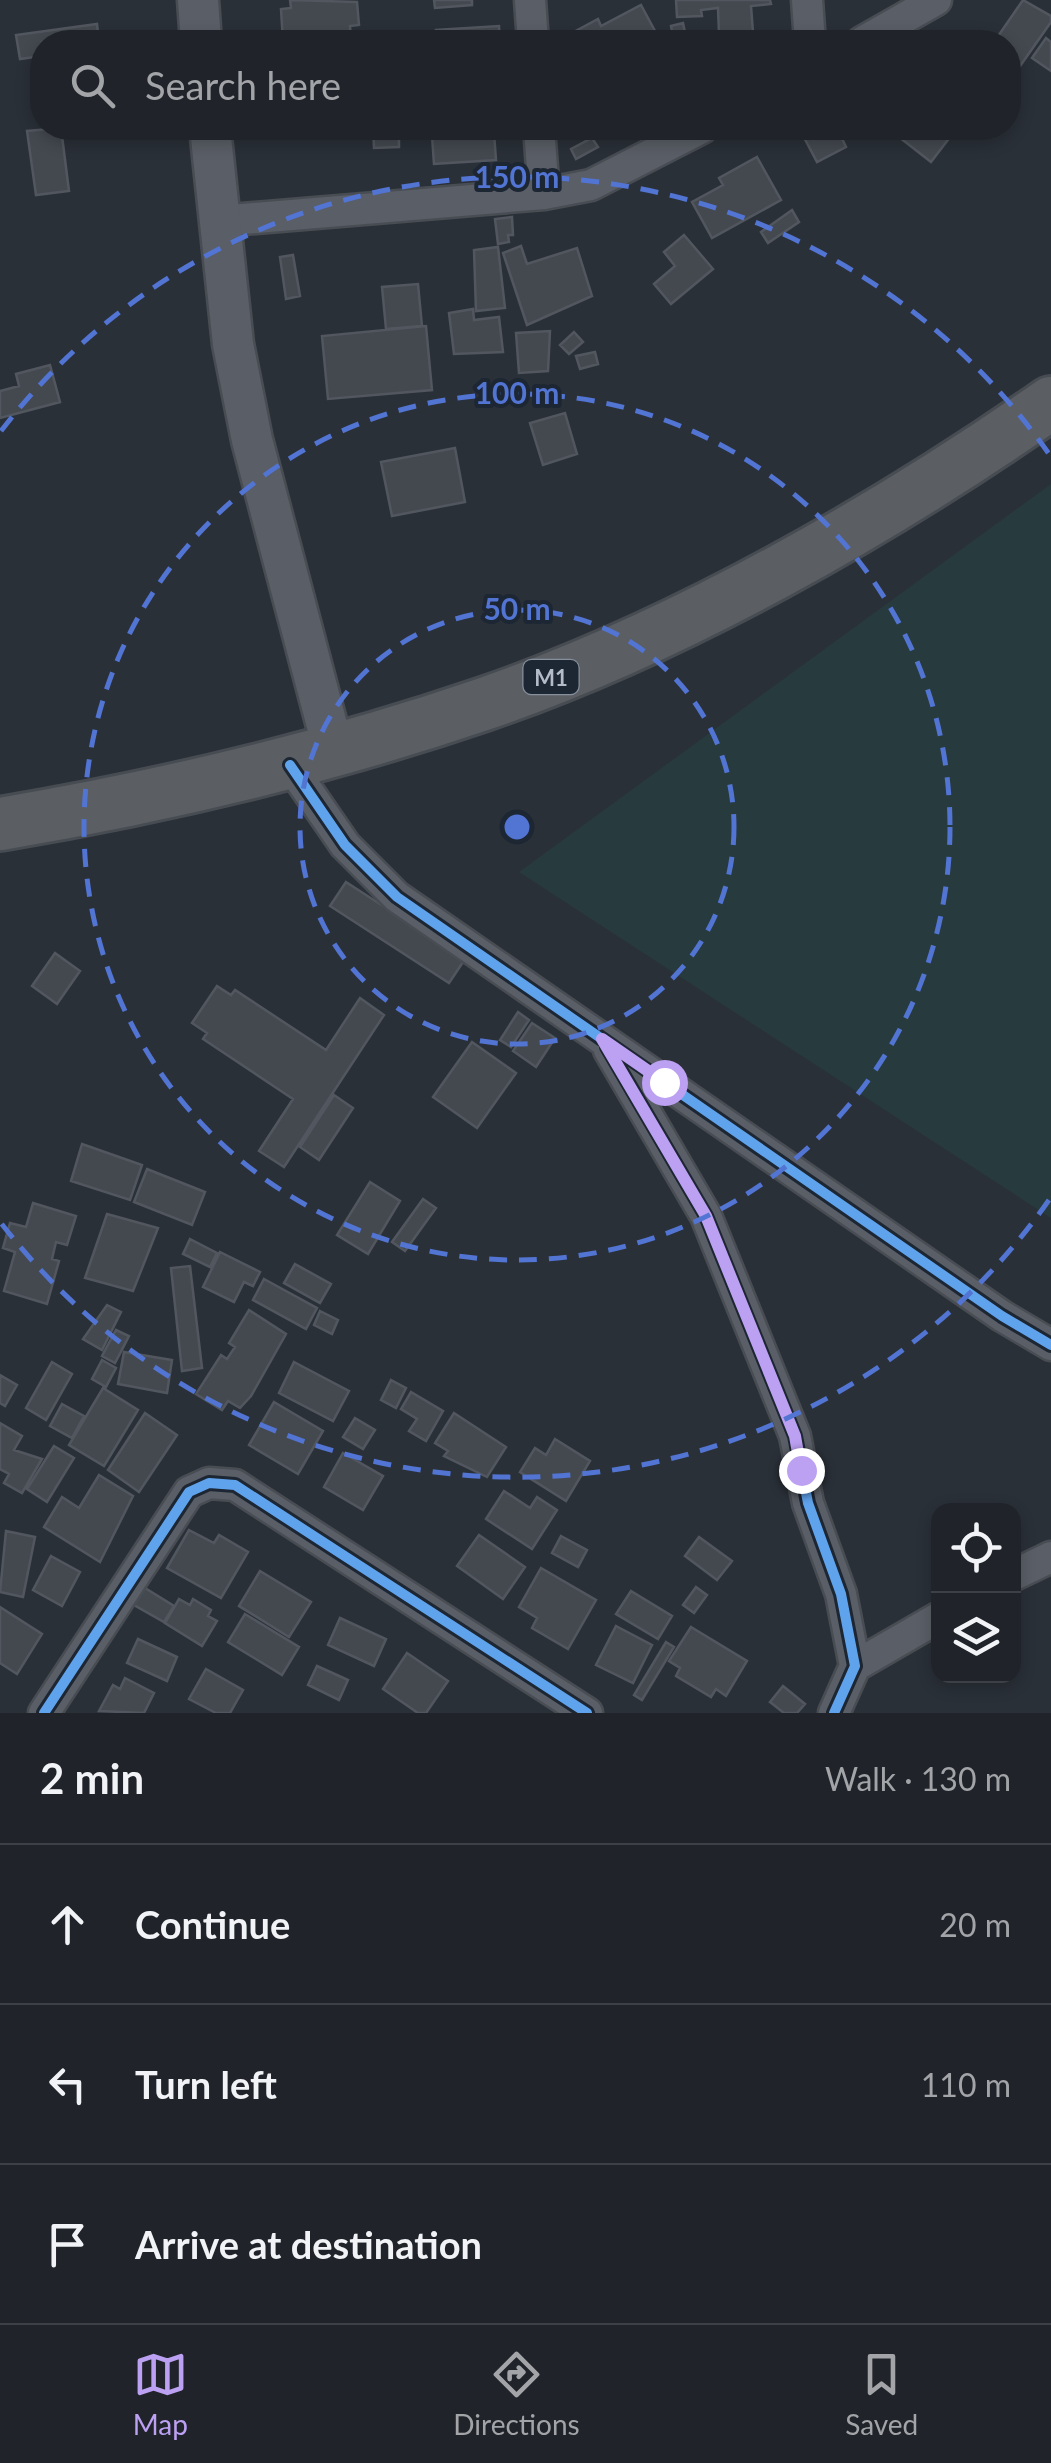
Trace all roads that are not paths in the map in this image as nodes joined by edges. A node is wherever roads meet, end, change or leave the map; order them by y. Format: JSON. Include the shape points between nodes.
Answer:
{"nodes":[{"id":1,"x":198,"y":0,"type":"edge"},
{"id":2,"x":530,"y":0,"type":"edge"},
{"id":3,"x":807,"y":0,"type":"edge"},
{"id":4,"x":936,"y":0,"type":"edge"},
{"id":5,"x":201,"y":30,"type":"edge"},
{"id":6,"x":532,"y":30,"type":"edge"},
{"id":7,"x":809,"y":30,"type":"edge"},
{"id":8,"x":883,"y":30,"type":"edge"},
{"id":9,"x":211,"y":140,"type":"edge"},
{"id":10,"x":541,"y":140,"type":"edge"},
{"id":11,"x":678,"y":140,"type":"edge"},
{"id":12,"x":544,"y":194,"type":"junction"},
{"id":13,"x":219,"y":221,"type":"junction"},
{"id":14,"x":1051,"y":402,"type":"edge"},
{"id":15,"x":312,"y":758,"type":"junction"},
{"id":16,"x":0,"y":824,"type":"edge"},
{"id":17,"x":602,"y":1039,"type":"junction"},
{"id":18,"x":1051,"y":1344,"type":"edge"},
{"id":19,"x":1051,"y":1557,"type":"edge"},
{"id":20,"x":1021,"y":1572,"type":"edge"},
{"id":21,"x":931,"y":1622,"type":"edge"},
{"id":22,"x":855,"y":1666,"type":"junction"},
{"id":23,"x":44,"y":1713,"type":"edge"},
{"id":24,"x":587,"y":1713,"type":"edge"},
{"id":25,"x":834,"y":1713,"type":"edge"}],
"edges":[{"from":1,"to":5,"type":"street"},
{"from":2,"to":6,"type":"street"},
{"from":3,"to":7,"type":"street"},
{"from":4,"to":8,"type":"street"},
{"from":9,"to":13,"type":"street"},
{"from":10,"to":12,"type":"street"},
{"from":11,"to":12,"type":"street","via":[[592,184]]},
{"from":12,"to":13,"type":"street"},
{"from":13,"to":15,"type":"street","via":[[234,344]]},
{"from":14,"to":15,"type":"highway","number":"M1","via":[[815,550],[622,648],[488,703]]},
{"from":15,"to":16,"type":"highway","number":"M1"},
{"from":15,"to":17,"type":"street","via":[[345,845],[397,897]]},
{"from":17,"to":18,"type":"street"},
{"from":17,"to":22,"type":"street","via":[[706,1216],[758,1339],[795,1436]]},
{"from":19,"to":20,"type":"street"},
{"from":21,"to":22,"type":"street"},
{"from":22,"to":25,"type":"street"},
{"from":23,"to":24,"type":"street","via":[[189,1492],[209,1483],[235,1485]]}]}
